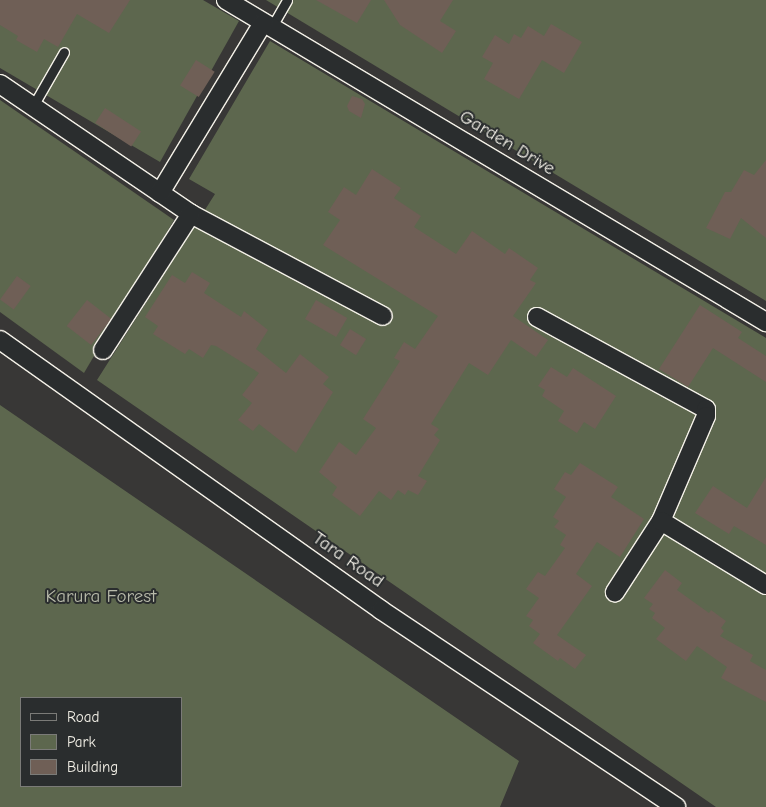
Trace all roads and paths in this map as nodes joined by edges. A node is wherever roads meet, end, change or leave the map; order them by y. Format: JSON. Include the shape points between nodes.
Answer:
{"nodes":[{"id":1,"x":226,"y":0,"type":"edge"},
{"id":2,"x":287,"y":0,"type":"edge"},
{"id":3,"x":267,"y":25,"type":"junction"},
{"id":4,"x":64,"y":52,"type":"dead end"},
{"id":5,"x":0,"y":84,"type":"edge"},
{"id":6,"x":32,"y":106,"type":"junction"},
{"id":7,"x":160,"y":193,"type":"junction"},
{"id":8,"x":192,"y":214,"type":"junction"},
{"id":9,"x":383,"y":316,"type":"dead end"},
{"id":10,"x":537,"y":317,"type":"dead end"},
{"id":11,"x":766,"y":322,"type":"edge"},
{"id":12,"x":0,"y":340,"type":"edge"},
{"id":13,"x":104,"y":350,"type":"dead end"},
{"id":14,"x":661,"y":521,"type":"junction"},
{"id":15,"x":766,"y":585,"type":"edge"},
{"id":16,"x":615,"y":592,"type":"dead end"},
{"id":17,"x":676,"y":807,"type":"edge"}],
"edges":[{"from":1,"to":3,"type":"street","name":"Garden Drive"},
{"from":2,"to":3,"type":"lane"},
{"from":3,"to":7,"type":"street"},
{"from":3,"to":11,"type":"street","name":"Garden Drive"},
{"from":4,"to":6,"type":"lane"},
{"from":5,"to":6,"type":"street"},
{"from":6,"to":7,"type":"street"},
{"from":7,"to":8,"type":"street"},
{"from":8,"to":9,"type":"street"},
{"from":8,"to":13,"type":"street"},
{"from":10,"to":14,"type":"street","via":[[706,409],[706,416]]},
{"from":12,"to":17,"type":"street","name":"Tara Road","via":[[381,610]]},
{"from":14,"to":15,"type":"street"},
{"from":14,"to":16,"type":"street"}]}
